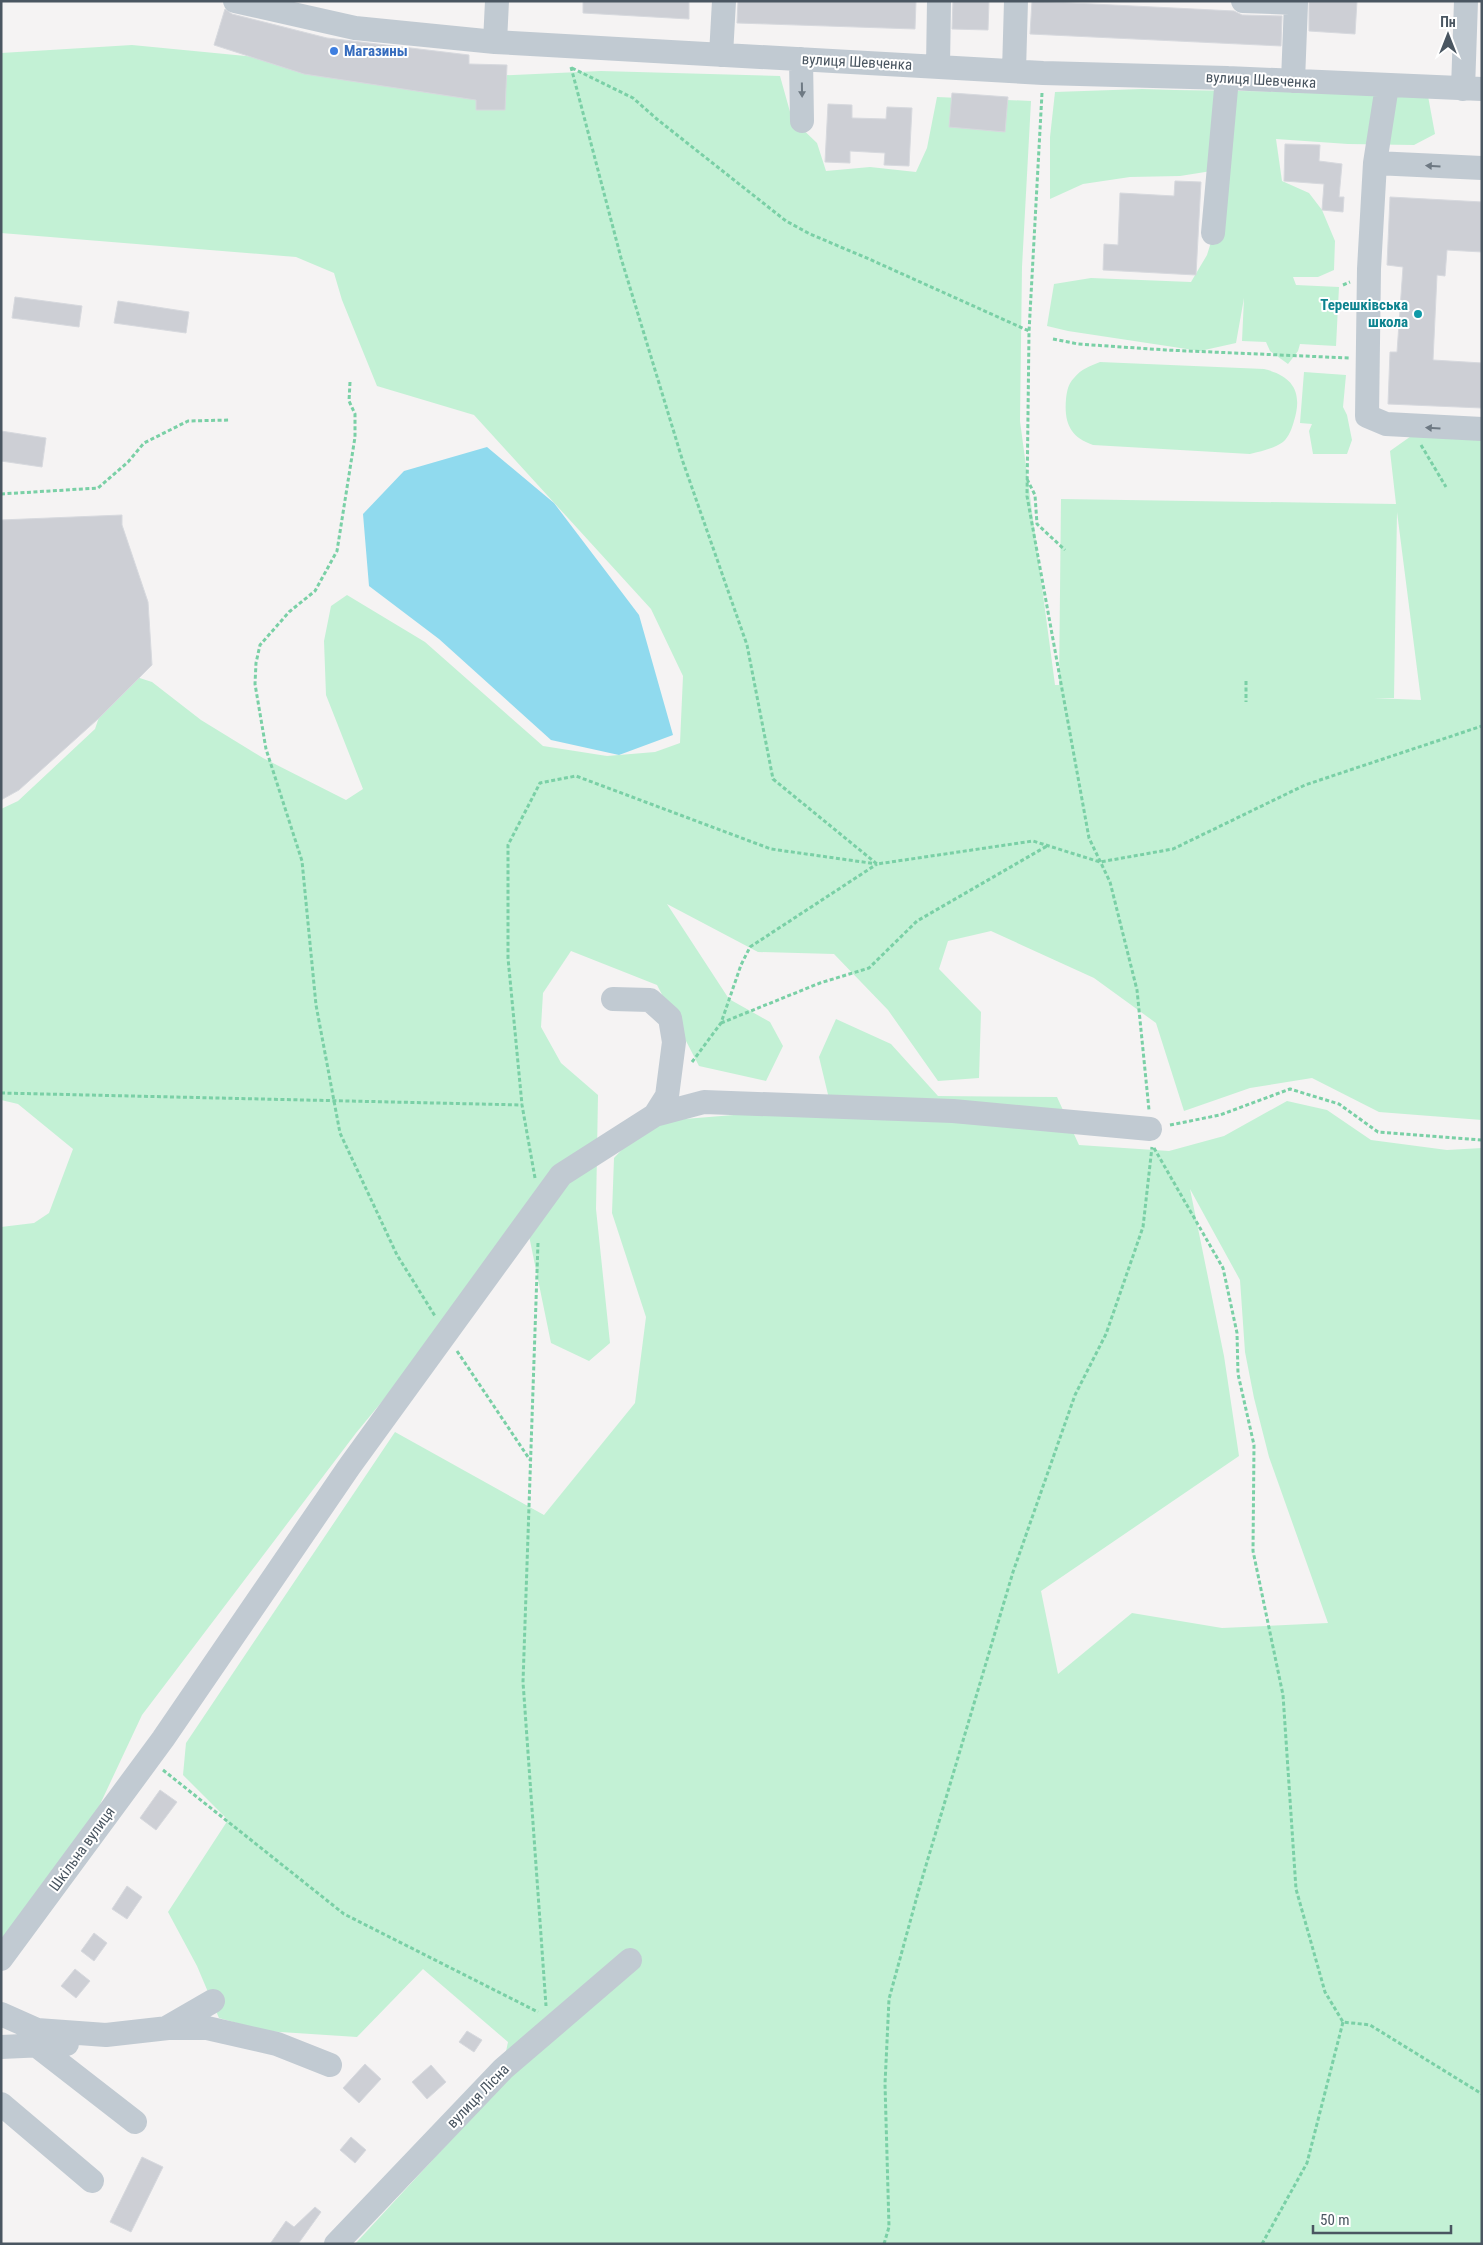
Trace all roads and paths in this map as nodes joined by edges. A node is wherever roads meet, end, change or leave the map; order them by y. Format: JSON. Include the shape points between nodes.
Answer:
{"nodes":[{"id":1,"x":235,"y":1,"type":"edge"},
{"id":2,"x":497,"y":1,"type":"edge"},
{"id":3,"x":724,"y":1,"type":"edge"},
{"id":4,"x":939,"y":1,"type":"edge"},
{"id":5,"x":1016,"y":1,"type":"edge"},
{"id":6,"x":1244,"y":1,"type":"edge"},
{"id":7,"x":1466,"y":1,"type":"edge"},
{"id":8,"x":495,"y":42,"type":"junction"},
{"id":9,"x":720,"y":55,"type":"junction"},
{"id":10,"x":801,"y":59,"type":"junction"},
{"id":11,"x":564,"y":64,"type":"dead end"},
{"id":12,"x":571,"y":67,"type":"junction"},
{"id":13,"x":938,"y":67,"type":"junction"},
{"id":14,"x":1014,"y":71,"type":"junction"},
{"id":15,"x":1043,"y":73,"type":"junction"},
{"id":16,"x":1227,"y":78,"type":"junction"},
{"id":17,"x":1293,"y":81,"type":"junction"},
{"id":18,"x":1387,"y":86,"type":"junction"},
{"id":19,"x":1472,"y":89,"type":"edge"},
{"id":20,"x":802,"y":122,"type":"dead end"},
{"id":21,"x":1375,"y":163,"type":"junction"},
{"id":22,"x":1482,"y":168,"type":"edge"},
{"id":23,"x":1213,"y":233,"type":"dead end"},
{"id":24,"x":1029,"y":332,"type":"junction"},
{"id":25,"x":1053,"y":339,"type":"dead end"},
{"id":26,"x":1349,"y":358,"type":"dead end"},
{"id":27,"x":350,"y":382,"type":"dead end"},
{"id":28,"x":230,"y":420,"type":"dead end"},
{"id":29,"x":1408,"y":426,"type":"junction"},
{"id":30,"x":1482,"y":430,"type":"edge"},
{"id":31,"x":1027,"y":478,"type":"junction"},
{"id":32,"x":1446,"y":487,"type":"dead end"},
{"id":33,"x":1,"y":494,"type":"edge"},
{"id":34,"x":1065,"y":550,"type":"dead end"},
{"id":35,"x":1246,"y":681,"type":"dead end"},
{"id":36,"x":1246,"y":702,"type":"dead end"},
{"id":37,"x":1482,"y":726,"type":"edge"},
{"id":38,"x":1048,"y":846,"type":"junction"},
{"id":39,"x":1100,"y":862,"type":"junction"},
{"id":40,"x":877,"y":864,"type":"junction"},
{"id":41,"x":613,"y":999,"type":"dead end"},
{"id":42,"x":721,"y":1023,"type":"junction"},
{"id":43,"x":689,"y":1067,"type":"dead end"},
{"id":44,"x":1,"y":1093,"type":"edge"},
{"id":45,"x":334,"y":1101,"type":"junction"},
{"id":46,"x":522,"y":1105,"type":"junction"},
{"id":47,"x":655,"y":1114,"type":"junction"},
{"id":48,"x":1150,"y":1129,"type":"junction"},
{"id":49,"x":1482,"y":1140,"type":"edge"},
{"id":50,"x":539,"y":1205,"type":"junction"},
{"id":51,"x":446,"y":1334,"type":"junction"},
{"id":52,"x":530,"y":1461,"type":"junction"},
{"id":53,"x":149,"y":1759,"type":"junction"},
{"id":54,"x":1,"y":1959,"type":"edge"},
{"id":55,"x":630,"y":1960,"type":"dead end"},
{"id":56,"x":214,"y":2001,"type":"dead end"},
{"id":57,"x":546,"y":2007,"type":"dead end"},
{"id":58,"x":538,"y":2012,"type":"dead end"},
{"id":59,"x":1,"y":2016,"type":"edge"},
{"id":60,"x":1343,"y":2022,"type":"junction"},
{"id":61,"x":164,"y":2029,"type":"junction"},
{"id":62,"x":38,"y":2046,"type":"junction"},
{"id":63,"x":1,"y":2047,"type":"edge"},
{"id":64,"x":330,"y":2065,"type":"dead end"},
{"id":65,"x":1482,"y":2094,"type":"edge"},
{"id":66,"x":1,"y":2104,"type":"edge"},
{"id":67,"x":135,"y":2122,"type":"dead end"},
{"id":68,"x":92,"y":2181,"type":"dead end"},
{"id":69,"x":336,"y":2244,"type":"edge"},
{"id":70,"x":884,"y":2244,"type":"edge"},
{"id":71,"x":1262,"y":2244,"type":"edge"}],
"edges":[{"from":1,"to":8,"type":"street","name":"вулиця Шевченка","via":[[355,28]]},
{"from":2,"to":8,"type":"street"},
{"from":3,"to":9,"type":"street"},
{"from":4,"to":13,"type":"street"},
{"from":5,"to":14,"type":"street"},
{"from":6,"to":17,"type":"street","via":[[1296,3]]},
{"from":7,"to":19,"type":"street"},
{"from":8,"to":9,"type":"street","name":"вулиця Шевченка"},
{"from":9,"to":10,"type":"street","name":"вулиця Шевченка"},
{"from":10,"to":13,"type":"street","name":"вулиця Шевченка"},
{"from":10,"to":20,"type":"street","one_way":true},
{"from":11,"to":12,"type":"path"},
{"from":12,"to":24,"type":"path","via":[[632,98],[786,221]]},
{"from":12,"to":40,"type":"path","via":[[621,258],[680,453],[747,645],[773,779]]},
{"from":13,"to":14,"type":"street","name":"вулиця Шевченка"},
{"from":14,"to":15,"type":"street","name":"вулиця Шевченка"},
{"from":15,"to":16,"type":"street","name":"вулиця Шевченка"},
{"from":15,"to":24,"type":"path"},
{"from":16,"to":17,"type":"street","name":"вулиця Шевченка"},
{"from":16,"to":23,"type":"street"},
{"from":17,"to":18,"type":"street","name":"вулиця Шевченка"},
{"from":18,"to":19,"type":"street","name":"вулиця Шевченка"},
{"from":18,"to":21,"type":"street"},
{"from":22,"to":21,"type":"street","one_way":true},
{"from":21,"to":29,"type":"street","via":[[1369,269],[1368,416],[1386,424]]},
{"from":24,"to":31,"type":"path"},
{"from":25,"to":26,"type":"path","via":[[1078,344],[1166,350]]},
{"from":27,"to":45,"type":"path","via":[[349,401],[355,414],[355,437],[337,552],[315,591],[289,612],[260,646],[255,684],[266,749],[302,861],[316,1005]]},
{"from":28,"to":33,"type":"path","via":[[188,421],[144,443],[98,488]]},
{"from":30,"to":29,"type":"street","one_way":true},
{"from":29,"to":32,"type":"path"},
{"from":31,"to":34,"type":"path","via":[[1035,495],[1037,524]]},
{"from":31,"to":39,"type":"path","via":[[1026,496],[1087,829]]},
{"from":35,"to":36,"type":"path"},
{"from":37,"to":39,"type":"path","via":[[1306,785],[1173,849]]},
{"from":38,"to":39,"type":"path"},
{"from":38,"to":40,"type":"path","via":[[1033,841]]},
{"from":38,"to":42,"type":"path","via":[[917,921],[869,968],[820,983]]},
{"from":39,"to":48,"type":"path","via":[[1110,882],[1137,990]]},
{"from":40,"to":42,"type":"path","via":[[750,947]]},
{"from":40,"to":46,"type":"path","via":[[771,849],[576,776],[540,783],[508,846],[508,958]]},
{"from":41,"to":47,"type":"street","via":[[650,1000],[670,1018],[674,1042],[667,1096]]},
{"from":42,"to":43,"type":"path"},
{"from":44,"to":45,"type":"path"},
{"from":45,"to":46,"type":"path"},
{"from":45,"to":51,"type":"path","via":[[340,1133],[397,1255]]},
{"from":46,"to":50,"type":"path"},
{"from":47,"to":48,"type":"street","via":[[704,1102],[953,1110]]},
{"from":47,"to":50,"type":"street","name":"Шкільна вулиця","via":[[561,1175]]},
{"from":48,"to":49,"type":"path","via":[[1220,1115],[1290,1089],[1339,1104],[1378,1132]]},
{"from":50,"to":51,"type":"street","name":"Шкільна вулиця"},
{"from":50,"to":52,"type":"path"},
{"from":51,"to":52,"type":"path"},
{"from":51,"to":53,"type":"street","name":"Шкільна вулиця","via":[[349,1467]]},
{"from":52,"to":57,"type":"path","via":[[523,1682]]},
{"from":53,"to":54,"type":"street","name":"Шкільна вулиця"},
{"from":53,"to":58,"type":"path","via":[[344,1914]]},
{"from":55,"to":69,"type":"street","name":"вулиця Лісна","via":[[503,2069]]},
{"from":56,"to":61,"type":"street"},
{"from":59,"to":61,"type":"street","via":[[37,2030],[106,2036]]},
{"from":59,"to":62,"type":"street"},
{"from":60,"to":65,"type":"path","via":[[1370,2025]]},
{"from":60,"to":70,"type":"path","via":[[1324,1992],[1296,1889],[1283,1695],[1253,1551],[1254,1445],[1238,1374],[1237,1332],[1223,1268],[1152,1144],[1142,1227],[1106,1334],[1075,1396],[1013,1572],[889,1999],[885,2084],[889,2227]]},
{"from":60,"to":71,"type":"path","via":[[1307,2163]]},
{"from":61,"to":62,"type":"street","via":[[150,2036]]},
{"from":61,"to":64,"type":"street","via":[[207,2028],[277,2044]]},
{"from":62,"to":63,"type":"street"},
{"from":62,"to":67,"type":"street"},
{"from":66,"to":68,"type":"street"}]}
